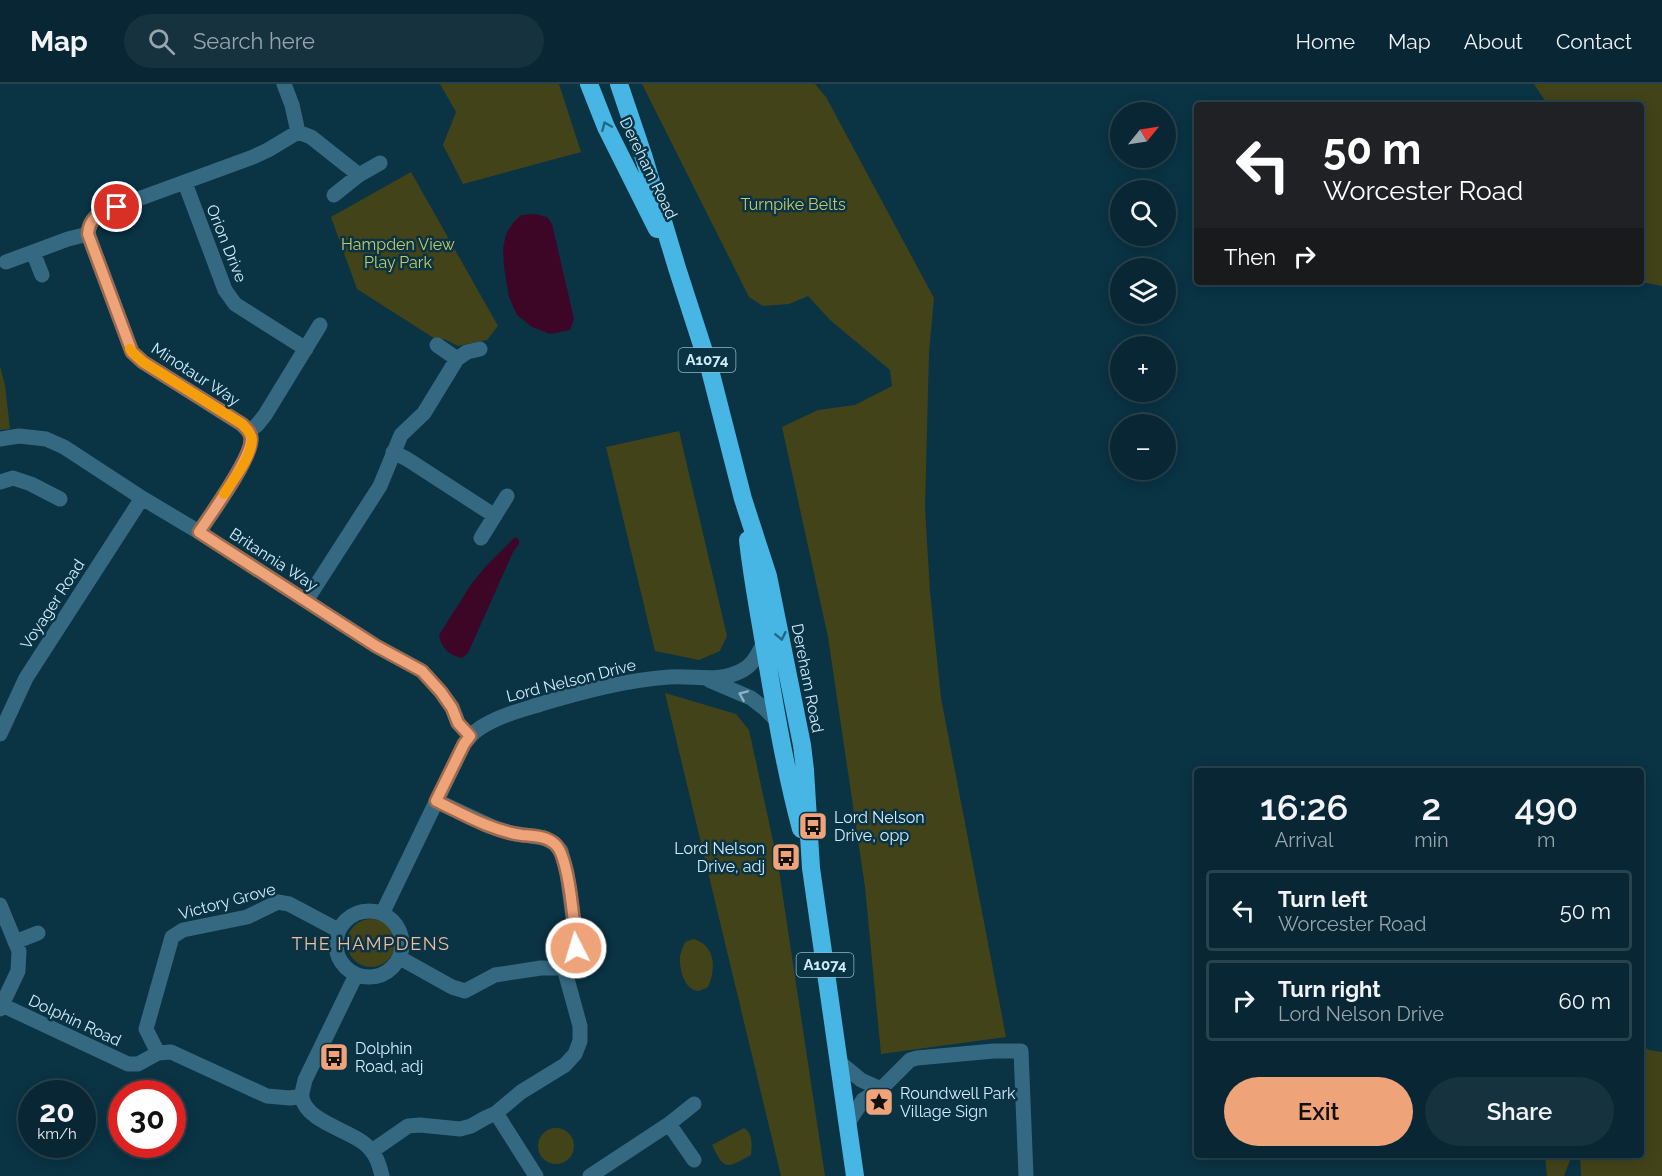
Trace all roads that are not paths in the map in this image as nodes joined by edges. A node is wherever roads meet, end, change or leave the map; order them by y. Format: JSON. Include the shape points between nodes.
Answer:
{"nodes":[{"id":1,"x":284,"y":84,"type":"edge"},
{"id":2,"x":589,"y":84,"type":"edge"},
{"id":3,"x":619,"y":84,"type":"edge"},
{"id":4,"x":298,"y":132,"type":"junction"},
{"id":5,"x":380,"y":163,"type":"dead end"},
{"id":6,"x":359,"y":175,"type":"junction"},
{"id":7,"x":185,"y":183,"type":"junction"},
{"id":8,"x":334,"y":195,"type":"dead end"},
{"id":9,"x":88,"y":234,"type":"junction"},
{"id":10,"x":33,"y":252,"type":"junction"},
{"id":11,"x":6,"y":262,"type":"dead end"},
{"id":12,"x":677,"y":268,"type":"junction"},
{"id":13,"x":42,"y":275,"type":"dead end"},
{"id":14,"x":320,"y":325,"type":"dead end"},
{"id":15,"x":437,"y":345,"type":"dead end"},
{"id":16,"x":306,"y":349,"type":"junction"},
{"id":17,"x":480,"y":349,"type":"dead end"},
{"id":18,"x":457,"y":359,"type":"junction"},
{"id":19,"x":249,"y":431,"type":"junction"},
{"id":20,"x":0,"y":439,"type":"edge"},
{"id":21,"x":393,"y":452,"type":"junction"},
{"id":22,"x":0,"y":482,"type":"edge"},
{"id":23,"x":507,"y":496,"type":"dead end"},
{"id":24,"x":142,"y":498,"type":"junction"},
{"id":25,"x":60,"y":499,"type":"dead end"},
{"id":26,"x":743,"y":499,"type":"junction"},
{"id":27,"x":495,"y":516,"type":"junction"},
{"id":28,"x":199,"y":532,"type":"junction"},
{"id":29,"x":480,"y":538,"type":"dead end"},
{"id":30,"x":306,"y":601,"type":"junction"},
{"id":31,"x":764,"y":643,"type":"junction"},
{"id":32,"x":704,"y":678,"type":"junction"},
{"id":33,"x":777,"y":721,"type":"junction"},
{"id":34,"x":0,"y":734,"type":"edge"},
{"id":35,"x":470,"y":736,"type":"junction"},
{"id":36,"x":436,"y":801,"type":"junction"},
{"id":37,"x":811,"y":868,"type":"junction"},
{"id":38,"x":0,"y":905,"type":"edge"},
{"id":39,"x":382,"y":912,"type":"junction"},
{"id":40,"x":338,"y":930,"type":"junction"},
{"id":41,"x":38,"y":933,"type":"dead end"},
{"id":42,"x":15,"y":942,"type":"junction"},
{"id":43,"x":400,"y":958,"type":"junction"},
{"id":44,"x":564,"y":968,"type":"junction"},
{"id":45,"x":356,"y":975,"type":"junction"},
{"id":46,"x":1,"y":1007,"type":"edge"},
{"id":47,"x":158,"y":1053,"type":"junction"},
{"id":48,"x":838,"y":1061,"type":"junction"},
{"id":49,"x":881,"y":1089,"type":"junction"},
{"id":50,"x":301,"y":1096,"type":"junction"},
{"id":51,"x":694,"y":1104,"type":"dead end"},
{"id":52,"x":496,"y":1113,"type":"junction"},
{"id":53,"x":848,"y":1123,"type":"junction"},
{"id":54,"x":669,"y":1124,"type":"junction"},
{"id":55,"x":372,"y":1151,"type":"junction"},
{"id":56,"x":694,"y":1160,"type":"dead end"},
{"id":57,"x":382,"y":1176,"type":"edge"},
{"id":58,"x":536,"y":1176,"type":"edge"},
{"id":59,"x":590,"y":1176,"type":"edge"},
{"id":60,"x":855,"y":1176,"type":"edge"},
{"id":61,"x":1026,"y":1176,"type":"edge"}],
"edges":[{"from":1,"to":4,"type":"street"},
{"from":12,"to":2,"type":"highway","name":"Dereham Road","number":"A1074","one_way":true,"via":[[606,127]]},
{"from":3,"to":12,"type":"highway","name":"Dereham Road","number":"A1074"},
{"from":4,"to":6,"type":"street","via":[[311,137]]},
{"from":4,"to":7,"type":"street","via":[[253,157]]},
{"from":5,"to":6,"type":"street"},
{"from":6,"to":8,"type":"street"},
{"from":7,"to":9,"type":"street","via":[[100,213],[89,226]]},
{"from":7,"to":16,"type":"street","name":"Orion Drive","via":[[225,290],[236,304]]},
{"from":9,"to":10,"type":"street"},
{"from":9,"to":19,"type":"street","name":"Minotaur Way","via":[[132,352]]},
{"from":10,"to":11,"type":"street"},
{"from":10,"to":13,"type":"street"},
{"from":12,"to":26,"type":"highway","name":"Dereham Road","number":"A1074","via":[[710,370]]},
{"from":14,"to":16,"type":"street"},
{"from":15,"to":18,"type":"street"},
{"from":16,"to":19,"type":"street","via":[[265,416]]},
{"from":17,"to":18,"type":"street"},
{"from":18,"to":21,"type":"street","via":[[424,413],[401,435]]},
{"from":19,"to":28,"type":"street","via":[[252,439],[247,458]]},
{"from":20,"to":24,"type":"street","name":"Britannia Way","via":[[46,439]]},
{"from":21,"to":27,"type":"street"},
{"from":21,"to":30,"type":"street","via":[[380,486]]},
{"from":22,"to":25,"type":"street","via":[[12,478]]},
{"from":23,"to":27,"type":"street"},
{"from":24,"to":28,"type":"street","name":"Britannia Way"},
{"from":24,"to":34,"type":"street","name":"Voyager Road","via":[[26,678]]},
{"from":26,"to":31,"type":"highway","name":"Dereham Road","number":"A1074"},
{"from":26,"to":37,"type":"highway","name":"Dereham Road","number":"A1074","one_way":true,"via":[[768,576],[796,714],[805,770]]},
{"from":27,"to":29,"type":"street"},
{"from":28,"to":30,"type":"street","name":"Britannia Way"},
{"from":30,"to":35,"type":"street","name":"Britannia Way","via":[[422,671]]},
{"from":31,"to":32,"type":"street","name":"Lord Nelson Drive","via":[[744,670]]},
{"from":31,"to":33,"type":"highway","name":"Dereham Road","number":"A1074"},
{"from":33,"to":32,"type":"street","name":"Lord Nelson Drive","one_way":true,"via":[[752,698]]},
{"from":32,"to":35,"type":"street","name":"Lord Nelson Drive","via":[[671,676],[565,697],[508,714]]},
{"from":33,"to":37,"type":"highway","name":"Dereham Road","number":"A1074"},
{"from":35,"to":36,"type":"street","name":"Lord Nelson Drive"},
{"from":36,"to":39,"type":"street","name":"Lord Nelson Drive"},
{"from":36,"to":44,"type":"street","via":[[495,828],[555,843],[567,873],[575,932],[576,948]]},
{"from":37,"to":48,"type":"highway","name":"Dereham Road","number":"A1074"},
{"from":38,"to":42,"type":"street","name":"Dolphin Road"},
{"from":39,"to":40,"type":"street","via":[[365,910],[349,916]]},
{"from":39,"to":43,"type":"street","via":[[396,924],[403,940]]},
{"from":40,"to":45,"type":"street","via":[[335,947],[342,964]]},
{"from":40,"to":47,"type":"street","name":"Victory Grove","via":[[288,903],[278,902],[247,917],[183,930],[172,937],[146,1029]]},
{"from":41,"to":42,"type":"street"},
{"from":42,"to":46,"type":"street","name":"Dolphin Road","via":[[19,951],[18,972]]},
{"from":43,"to":44,"type":"street","via":[[465,991],[495,975]]},
{"from":43,"to":45,"type":"street","via":[[389,971],[373,977]]},
{"from":44,"to":52,"type":"street","via":[[580,1026],[575,1054]]},
{"from":45,"to":50,"type":"street"},
{"from":46,"to":47,"type":"street","name":"Dolphin Road","via":[[128,1064],[138,1064]]},
{"from":47,"to":50,"type":"street","via":[[182,1056],[267,1096]]},
{"from":48,"to":49,"type":"street","via":[[861,1080]]},
{"from":48,"to":53,"type":"highway","name":"Dereham Road","number":"A1074"},
{"from":49,"to":53,"type":"street","via":[[863,1100]]},
{"from":49,"to":61,"type":"street","via":[[909,1060],[1021,1051]]},
{"from":50,"to":55,"type":"street","via":[[313,1115],[360,1140]]},
{"from":51,"to":54,"type":"street"},
{"from":52,"to":55,"type":"street","via":[[460,1129],[408,1126]]},
{"from":52,"to":58,"type":"street"},
{"from":53,"to":60,"type":"highway","name":"Dereham Road","number":"A1074"},
{"from":54,"to":56,"type":"street"},
{"from":54,"to":59,"type":"street"},
{"from":55,"to":57,"type":"street"}]}
